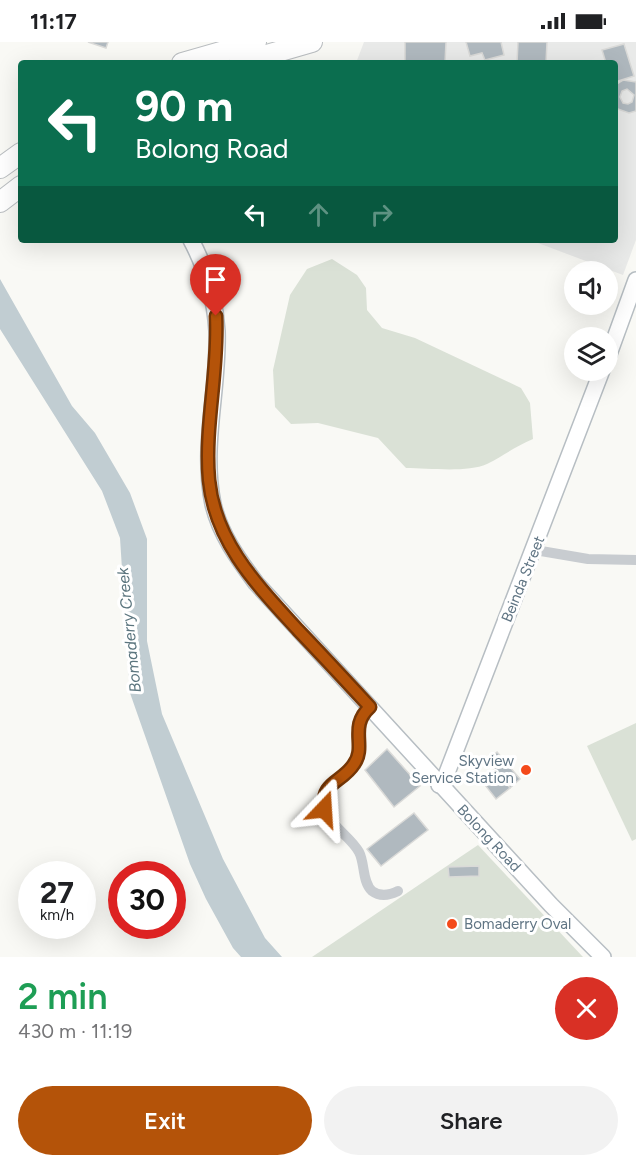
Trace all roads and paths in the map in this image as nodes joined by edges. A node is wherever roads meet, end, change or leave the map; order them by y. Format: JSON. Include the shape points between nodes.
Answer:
{"nodes":[{"id":1,"x":256,"y":42,"type":"edge"},
{"id":2,"x":312,"y":42,"type":"edge"},
{"id":3,"x":193,"y":60,"type":"edge"},
{"id":4,"x":249,"y":60,"type":"edge"},
{"id":5,"x":18,"y":155,"type":"edge"},
{"id":6,"x":0,"y":168,"type":"edge"},
{"id":7,"x":18,"y":188,"type":"edge"},
{"id":8,"x":0,"y":202,"type":"edge"},
{"id":9,"x":192,"y":243,"type":"edge"},
{"id":10,"x":634,"y":290,"type":"edge"},
{"id":11,"x":618,"y":331,"type":"edge"},
{"id":12,"x":598,"y":381,"type":"edge"},
{"id":13,"x":535,"y":550,"type":"junction"},
{"id":14,"x":636,"y":560,"type":"edge"},
{"id":15,"x":370,"y":707,"type":"junction"},
{"id":16,"x":440,"y":785,"type":"junction"},
{"id":17,"x":398,"y":891,"type":"dead end"},
{"id":18,"x":603,"y":957,"type":"edge"}],
"edges":[{"from":1,"to":3,"type":"highway"},
{"from":2,"to":4,"type":"highway"},
{"from":5,"to":6,"type":"highway"},
{"from":7,"to":8,"type":"highway"},
{"from":9,"to":15,"type":"main road","name":"Bolong Road","via":[[205,272],[216,316],[208,456],[218,520],[236,556],[256,583]]},
{"from":10,"to":11,"type":"main road"},
{"from":12,"to":13,"type":"main road","name":"Beinda Street"},
{"from":13,"to":14,"type":"street","via":[[588,559]]},
{"from":13,"to":16,"type":"main road","name":"Beinda Street"},
{"from":15,"to":16,"type":"main road","name":"Bolong Road"},
{"from":15,"to":17,"type":"street","via":[[358,723],[358,754],[354,764],[322,797],[324,809],[360,854],[372,891],[382,895]]},
{"from":16,"to":18,"type":"main road","name":"Bolong Road"}]}
